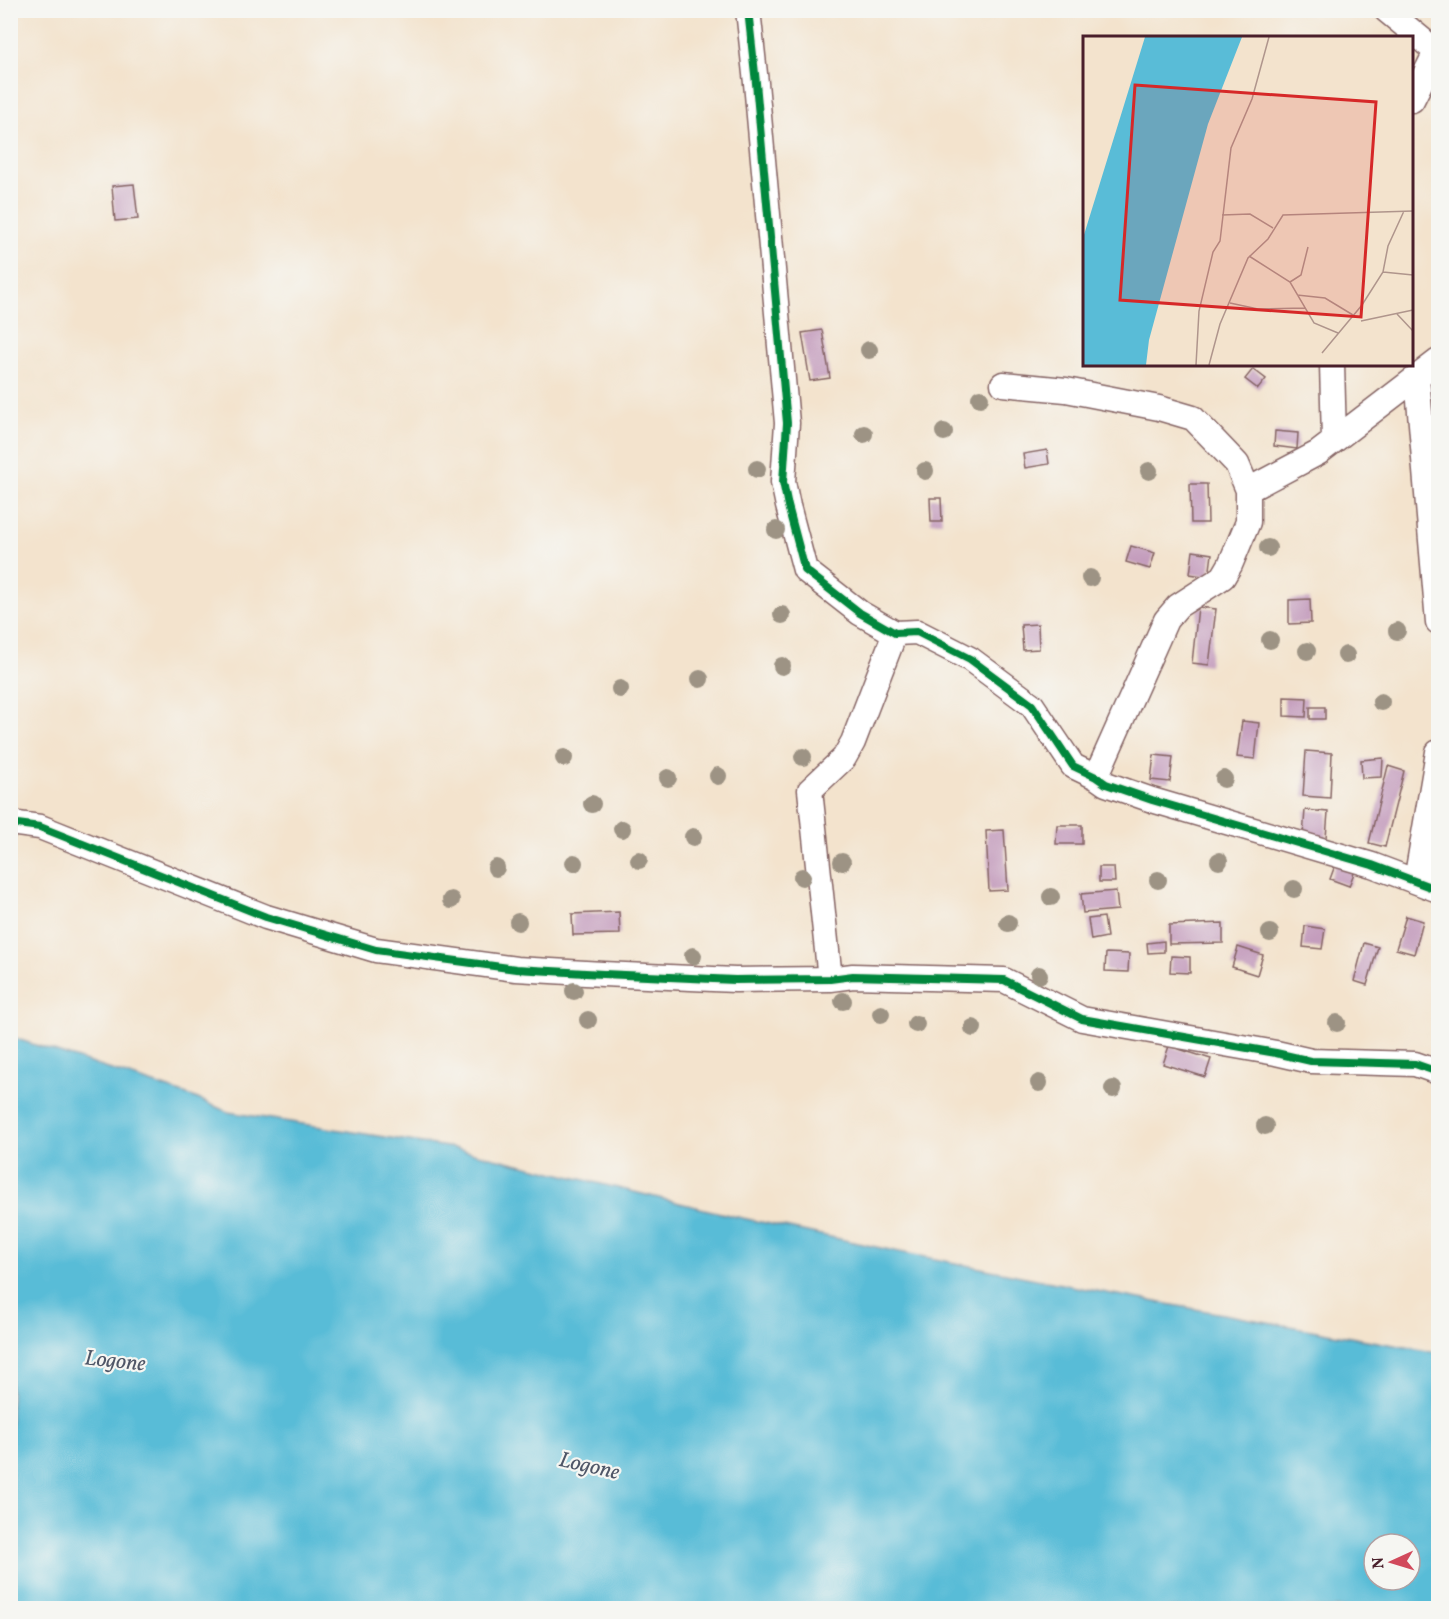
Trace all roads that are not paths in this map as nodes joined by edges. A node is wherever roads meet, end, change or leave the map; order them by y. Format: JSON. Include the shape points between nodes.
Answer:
{"nodes":[{"id":1,"x":748,"y":10,"type":"edge"},
{"id":2,"x":1386,"y":10,"type":"edge"},
{"id":3,"x":1437,"y":52,"type":"edge"},
{"id":4,"x":1413,"y":98,"type":"edge"},
{"id":5,"x":1438,"y":361,"type":"edge"},
{"id":6,"x":1332,"y":366,"type":"edge"},
{"id":7,"x":1417,"y":377,"type":"junction"},
{"id":8,"x":1003,"y":384,"type":"dead end"},
{"id":9,"x":1334,"y":440,"type":"junction"},
{"id":10,"x":1248,"y":490,"type":"junction"},
{"id":11,"x":1438,"y":622,"type":"edge"},
{"id":12,"x":895,"y":633,"type":"junction"},
{"id":13,"x":1438,"y":752,"type":"edge"},
{"id":14,"x":1095,"y":777,"type":"junction"},
{"id":15,"x":10,"y":823,"type":"edge"},
{"id":16,"x":1427,"y":885,"type":"edge"},
{"id":17,"x":830,"y":979,"type":"junction"},
{"id":18,"x":1438,"y":1072,"type":"edge"}],
"edges":[{"from":1,"to":12,"type":"street","via":[[787,423],[783,482],[788,506],[805,570],[860,613]]},
{"from":2,"to":3,"type":"street"},
{"from":3,"to":4,"type":"street"},
{"from":5,"to":7,"type":"street"},
{"from":6,"to":9,"type":"street"},
{"from":7,"to":9,"type":"street"},
{"from":7,"to":11,"type":"street"},
{"from":8,"to":10,"type":"street","via":[[1066,390],[1193,418],[1237,464]]},
{"from":9,"to":10,"type":"street","via":[[1318,453]]},
{"from":10,"to":14,"type":"street","via":[[1248,522],[1230,565],[1223,577],[1178,606],[1166,620]]},
{"from":12,"to":14,"type":"street","via":[[917,632],[970,659],[1032,705],[1073,766]]},
{"from":12,"to":17,"type":"street","via":[[844,759],[810,790]]},
{"from":13,"to":16,"type":"street"},
{"from":14,"to":16,"type":"street","via":[[1152,800]]},
{"from":15,"to":17,"type":"street","via":[[40,827],[267,918],[376,950],[516,969],[735,980]]},
{"from":17,"to":18,"type":"street","via":[[853,976],[1004,980],[1082,1019],[1311,1061],[1415,1064]]}]}
